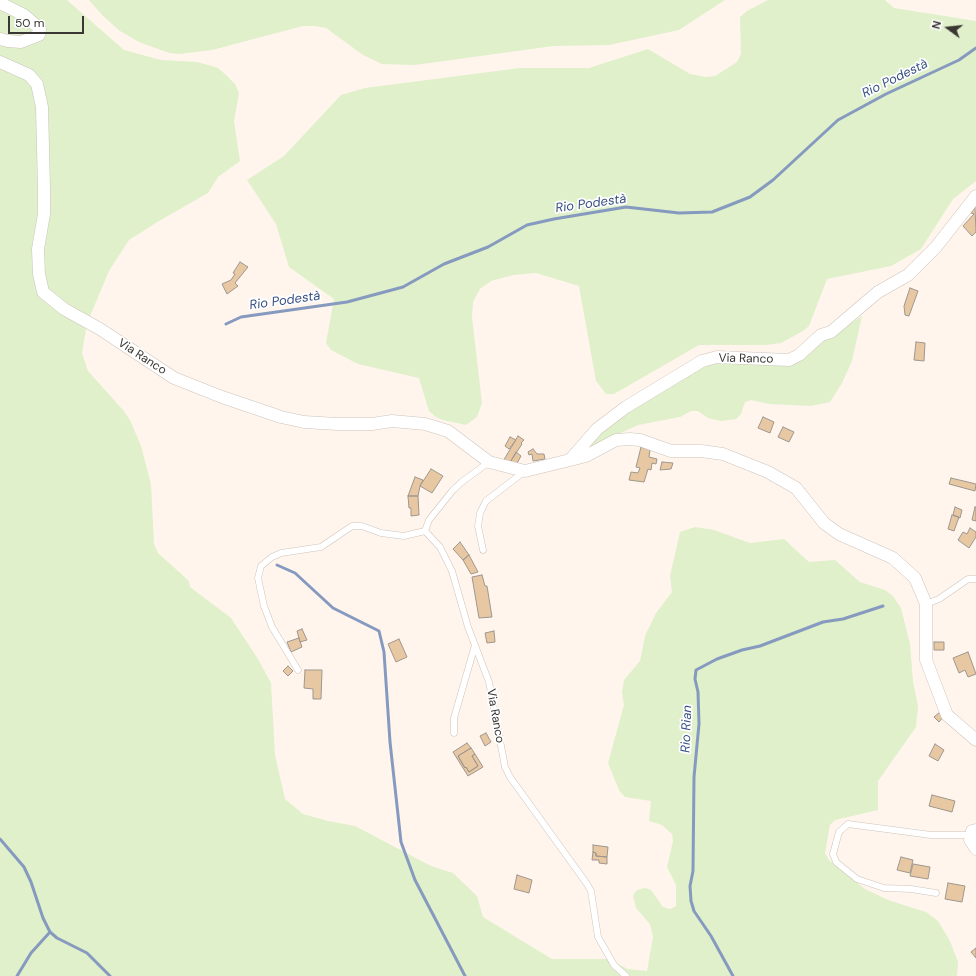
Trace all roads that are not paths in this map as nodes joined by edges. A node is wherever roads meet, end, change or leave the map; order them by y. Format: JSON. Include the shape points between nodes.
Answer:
{"nodes":[{"id":1,"x":0,"y":3,"type":"edge"},
{"id":2,"x":0,"y":39,"type":"edge"},
{"id":3,"x":0,"y":62,"type":"edge"},
{"id":4,"x":976,"y":196,"type":"edge"},
{"id":5,"x":570,"y":460,"type":"junction"},
{"id":6,"x":489,"y":462,"type":"junction"},
{"id":7,"x":525,"y":471,"type":"junction"},
{"id":8,"x":424,"y":532,"type":"junction"},
{"id":9,"x":483,"y":550,"type":"dead end"},
{"id":10,"x":976,"y":580,"type":"edge"},
{"id":11,"x":926,"y":604,"type":"junction"},
{"id":12,"x":475,"y":645,"type":"junction"},
{"id":13,"x":298,"y":670,"type":"dead end"},
{"id":14,"x":454,"y":733,"type":"dead end"},
{"id":15,"x":976,"y":740,"type":"edge"},
{"id":16,"x":973,"y":832,"type":"edge"},
{"id":17,"x":976,"y":849,"type":"edge"},
{"id":18,"x":936,"y":893,"type":"dead end"},
{"id":19,"x":626,"y":976,"type":"edge"}],
"edges":[{"from":1,"to":2,"type":"street","via":[[24,15],[40,29],[39,35],[21,42]]},
{"from":3,"to":6,"type":"street","name":"Via Ranco","via":[[29,76],[37,84],[42,107],[44,214],[38,249],[43,292],[64,309],[100,329],[174,378],[222,397],[304,422],[372,424],[392,421],[425,424],[448,431]]},
{"from":4,"to":5,"type":"street","name":"Via Ranco","via":[[936,248],[908,275],[878,292],[799,355],[789,360],[717,358],[702,361],[626,407],[597,429]]},
{"from":5,"to":7,"type":"street","name":"Via Ranco"},
{"from":5,"to":11,"type":"street","via":[[586,456],[616,440],[630,439],[671,451],[722,454],[768,472],[796,488],[824,523],[839,534],[893,558],[915,578]]},
{"from":6,"to":7,"type":"street","name":"Via Ranco"},
{"from":6,"to":8,"type":"lane","via":[[453,490],[429,520]]},
{"from":7,"to":9,"type":"lane","via":[[486,501],[480,513],[478,526]]},
{"from":8,"to":12,"type":"lane","name":"Via Ranco","via":[[440,547],[452,571]]},
{"from":8,"to":13,"type":"lane","via":[[404,536],[352,526],[321,547],[281,553],[261,566],[258,578],[264,606],[272,627]]},
{"from":10,"to":11,"type":"lane","via":[[968,579],[939,599]]},
{"from":11,"to":15,"type":"street","via":[[926,660],[947,715]]},
{"from":12,"to":14,"type":"lane","via":[[454,718]]},
{"from":12,"to":19,"type":"lane","name":"Via Ranco","via":[[489,682],[505,767],[588,884],[598,937],[614,965]]},
{"from":16,"to":17,"type":"street","via":[[970,840]]},
{"from":16,"to":18,"type":"lane","via":[[931,835],[848,824],[838,832],[833,854],[836,862],[857,880],[884,888],[912,888]]}]}
